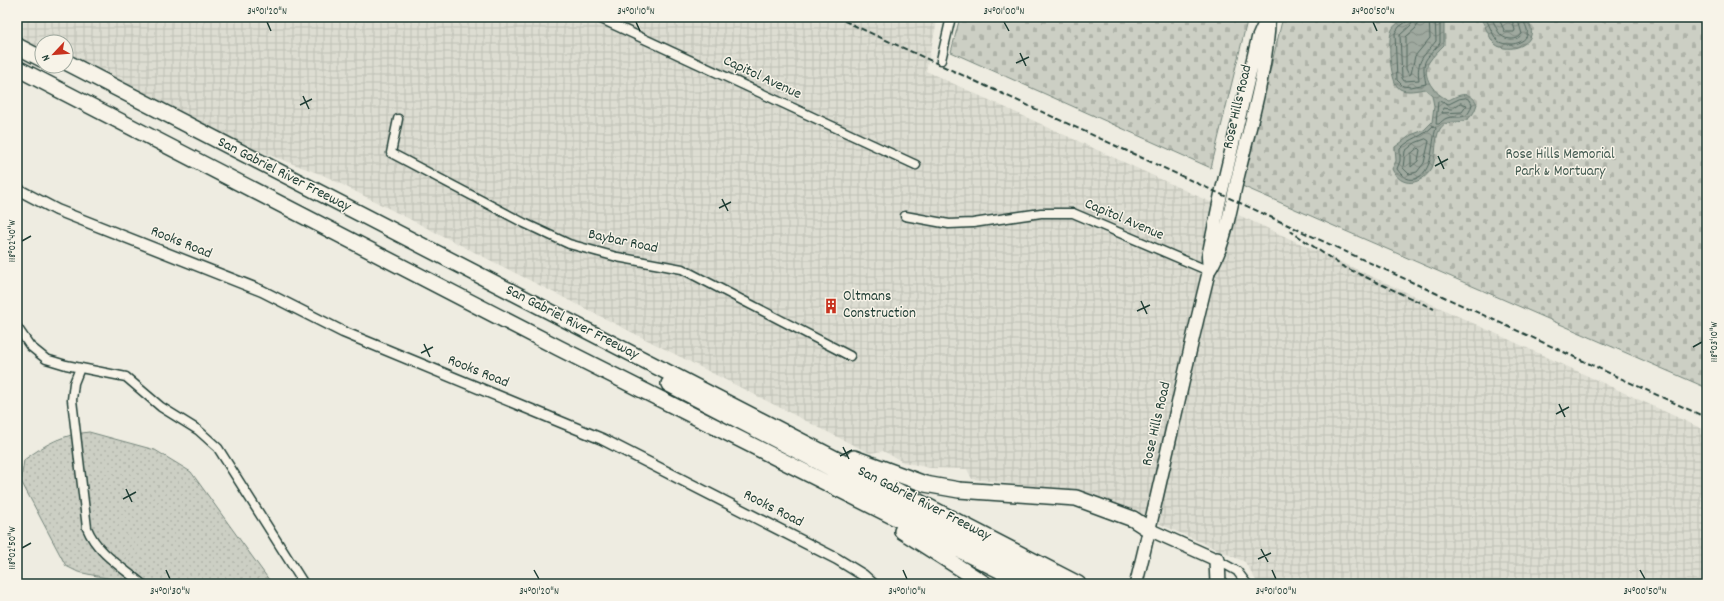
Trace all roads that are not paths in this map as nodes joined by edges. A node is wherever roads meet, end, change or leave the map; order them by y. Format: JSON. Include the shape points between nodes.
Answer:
{"nodes":[{"id":1,"x":597,"y":17,"type":"edge"},
{"id":2,"x":951,"y":17,"type":"edge"},
{"id":3,"x":1268,"y":17,"type":"edge"},
{"id":4,"x":17,"y":37,"type":"edge"},
{"id":5,"x":17,"y":46,"type":"edge"},
{"id":6,"x":34,"y":46,"type":"edge"},
{"id":7,"x":34,"y":55,"type":"edge"},
{"id":8,"x":17,"y":57,"type":"edge"},
{"id":9,"x":940,"y":60,"type":"dead end"},
{"id":10,"x":74,"y":66,"type":"edge"},
{"id":11,"x":17,"y":68,"type":"edge"},
{"id":12,"x":70,"y":74,"type":"edge"},
{"id":13,"x":398,"y":119,"type":"dead end"},
{"id":14,"x":916,"y":164,"type":"dead end"},
{"id":15,"x":17,"y":189,"type":"edge"},
{"id":16,"x":905,"y":216,"type":"dead end"},
{"id":17,"x":1209,"y":271,"type":"junction"},
{"id":18,"x":17,"y":327,"type":"edge"},
{"id":19,"x":850,"y":356,"type":"dead end"},
{"id":20,"x":80,"y":368,"type":"junction"},
{"id":21,"x":760,"y":420,"type":"junction"},
{"id":22,"x":823,"y":481,"type":"junction"},
{"id":23,"x":1150,"y":530,"type":"junction"},
{"id":24,"x":936,"y":538,"type":"junction"},
{"id":25,"x":1217,"y":560,"type":"junction"},
{"id":26,"x":1136,"y":583,"type":"edge"},
{"id":27,"x":142,"y":584,"type":"edge"},
{"id":28,"x":304,"y":584,"type":"edge"},
{"id":29,"x":873,"y":584,"type":"edge"},
{"id":30,"x":985,"y":584,"type":"edge"},
{"id":31,"x":1026,"y":584,"type":"edge"},
{"id":32,"x":1053,"y":584,"type":"edge"},
{"id":33,"x":1078,"y":584,"type":"edge"},
{"id":34,"x":1218,"y":584,"type":"edge"},
{"id":35,"x":1247,"y":584,"type":"edge"}],
"edges":[{"from":1,"to":14,"type":"street","name":"Capitol Avenue"},
{"from":2,"to":9,"type":"street"},
{"from":3,"to":17,"type":"main road","name":"Rose Hills Road","via":[[1268,46],[1234,195],[1217,259]]},
{"from":4,"to":6,"type":"highway"},
{"from":5,"to":7,"type":"highway"},
{"from":8,"to":24,"type":"highway","via":[[564,341],[923,522]]},
{"from":10,"to":21,"type":"highway","name":"San Gabriel River Freeway"},
{"from":11,"to":22,"type":"highway","name":"San Gabriel River Freeway","via":[[559,348]]},
{"from":12,"to":32,"type":"highway"},
{"from":13,"to":19,"type":"street","name":"Baybar Road","via":[[391,153],[524,223],[570,244],[617,257],[682,268]]},
{"from":15,"to":29,"type":"street","name":"Rooks Road","via":[[57,210],[262,291],[344,332],[602,439],[837,559]]},
{"from":16,"to":17,"type":"street","name":"Capitol Avenue","via":[[949,224],[1041,213],[1073,213]]},
{"from":17,"to":23,"type":"main road","name":"Rose Hills Road"},
{"from":18,"to":20,"type":"street","via":[[30,346],[46,358]]},
{"from":20,"to":27,"type":"street","via":[[74,383],[72,400],[87,528],[100,548]]},
{"from":20,"to":28,"type":"street","via":[[126,377],[161,406],[198,430],[218,448]]},
{"from":21,"to":23,"type":"highway","via":[[883,470],[925,484],[959,490],[1076,498],[1133,519]]},
{"from":21,"to":33,"type":"highway","name":"San Gabriel River Freeway"},
{"from":22,"to":24,"type":"highway","name":"San Gabriel River Freeway"},
{"from":22,"to":30,"type":"highway"},
{"from":23,"to":25,"type":"main road"},
{"from":23,"to":26,"type":"main road","name":"Rose Hills Road"},
{"from":24,"to":31,"type":"highway","name":"San Gabriel River Freeway"},
{"from":25,"to":34,"type":"highway"},
{"from":25,"to":35,"type":"street","via":[[1237,570]]}]}
